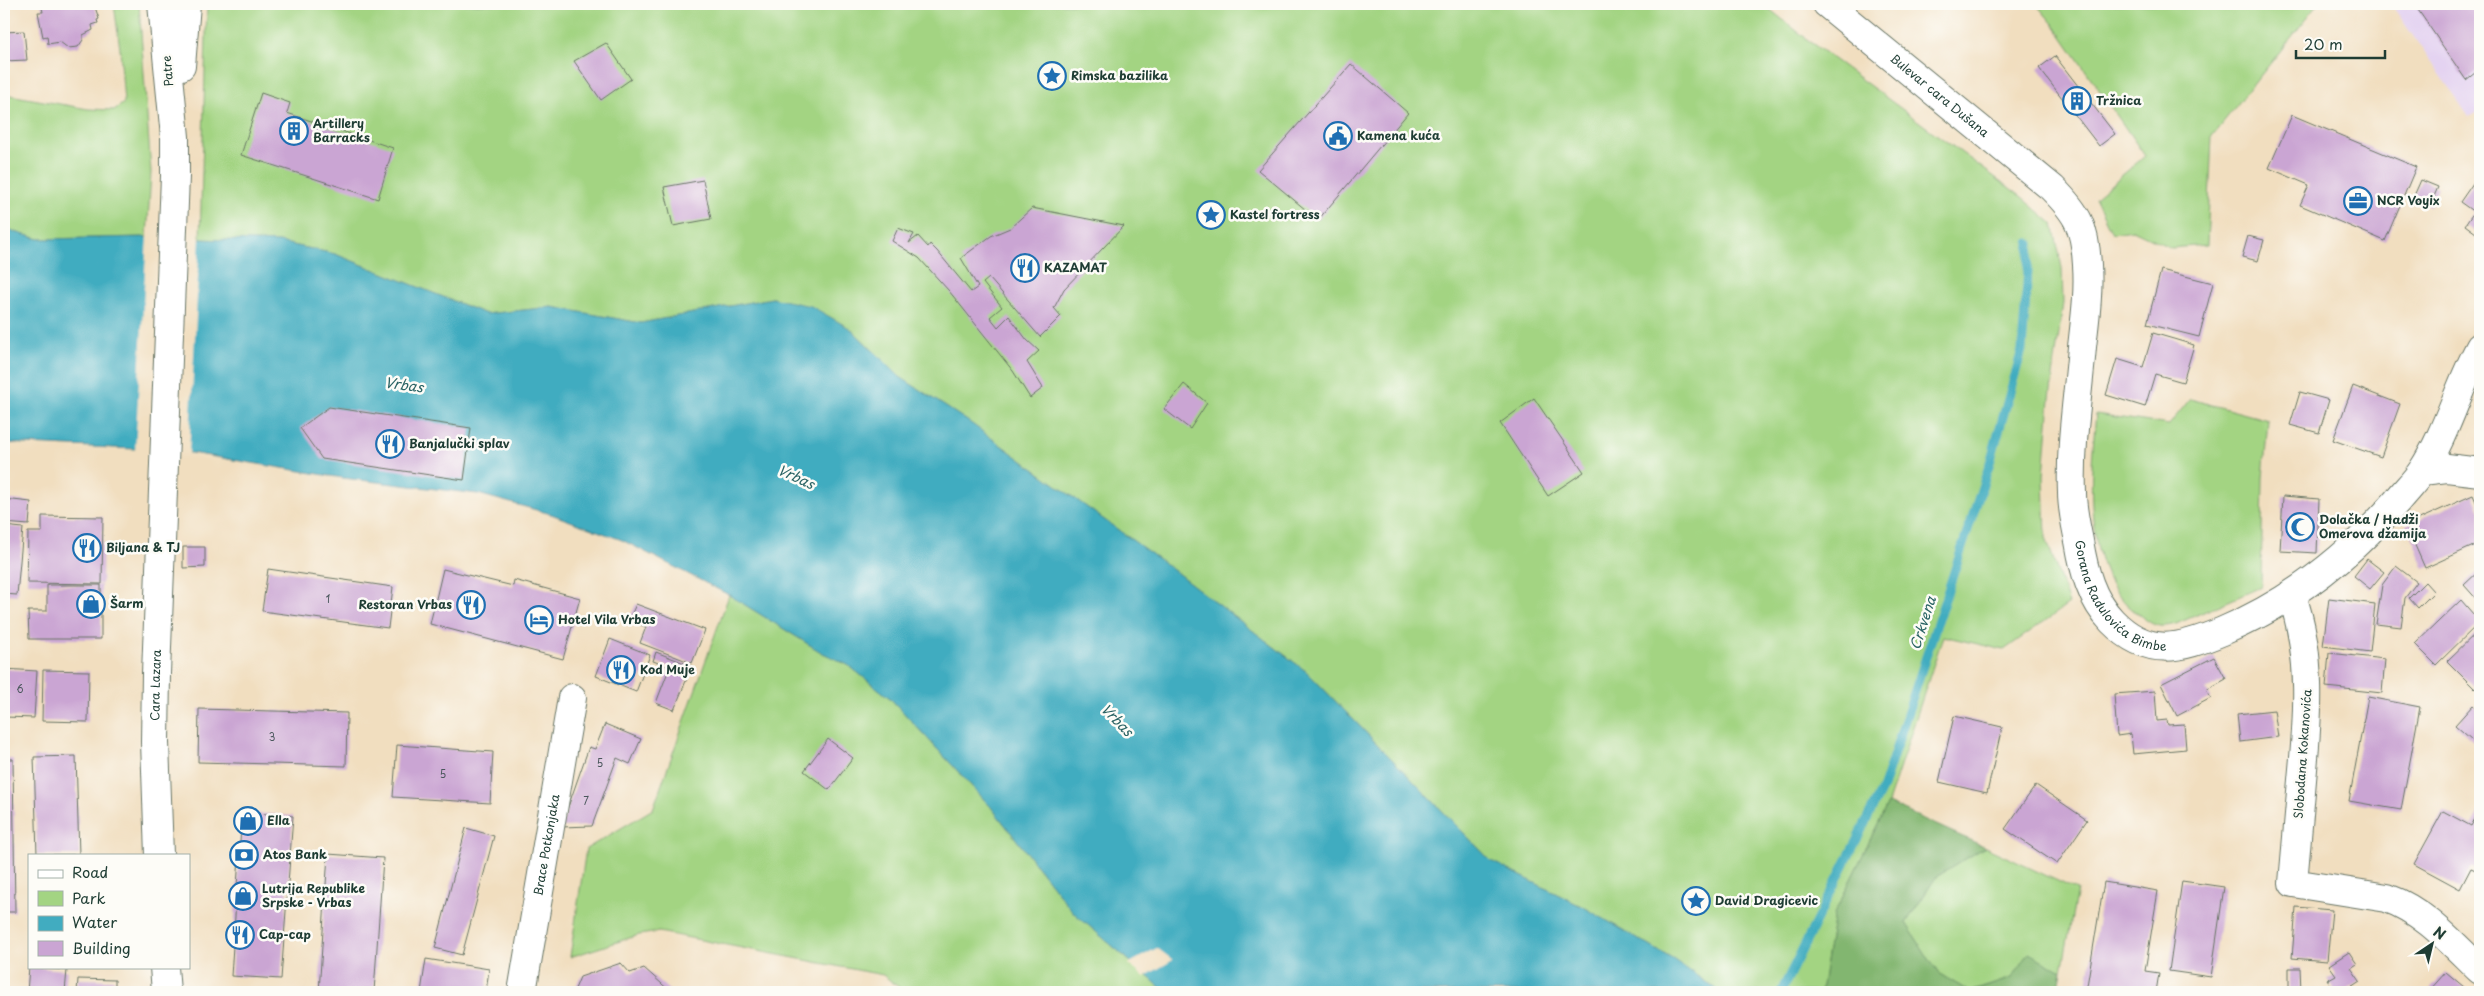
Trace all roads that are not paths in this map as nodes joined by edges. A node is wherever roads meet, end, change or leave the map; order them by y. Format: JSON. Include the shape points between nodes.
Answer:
{"nodes":[{"id":1,"x":162,"y":4,"type":"edge"},
{"id":2,"x":186,"y":4,"type":"edge"},
{"id":3,"x":1827,"y":4,"type":"edge"},
{"id":4,"x":175,"y":137,"type":"junction"},
{"id":5,"x":176,"y":176,"type":"joint"},
{"id":6,"x":2052,"y":188,"type":"joint"},
{"id":7,"x":2480,"y":347,"type":"edge"},
{"id":8,"x":2422,"y":471,"type":"junction"},
{"id":9,"x":2480,"y":472,"type":"edge"},
{"id":10,"x":2292,"y":596,"type":"junction"},
{"id":11,"x":572,"y":698,"type":"dead end"},
{"id":12,"x":159,"y":854,"type":"edge"},
{"id":13,"x":164,"y":968,"type":"edge"},
{"id":14,"x":2480,"y":970,"type":"edge"},
{"id":15,"x":166,"y":992,"type":"edge"},
{"id":16,"x":522,"y":992,"type":"edge"}],
"edges":[{"from":1,"to":4,"type":"street","name":"Patre"},
{"from":2,"to":4,"type":"street","name":"Patre"},
{"from":3,"to":6,"type":"street","name":"Bulevar cara Dušana"},
{"from":4,"to":5,"type":"street","name":"Patre"},
{"from":5,"to":12,"type":"street","name":"Cara Lazara","via":[[154,742]]},
{"from":6,"to":10,"type":"street","name":"Gorana Radulovića Bimbe","via":[[2075,212],[2083,232],[2088,266],[2072,495],[2088,583],[2099,602],[2121,630],[2152,647],[2172,647],[2194,643]]},
{"from":7,"to":8,"type":"street","name":"Gorana Radulovića Bimbe"},
{"from":8,"to":9,"type":"street","via":[[2447,468]]},
{"from":8,"to":10,"type":"street","name":"Gorana Radulovića Bimbe","via":[[2351,550]]},
{"from":10,"to":14,"type":"street","name":"Slobodana Kokanovića","via":[[2307,664],[2308,706],[2293,883],[2397,902],[2432,925]]},
{"from":11,"to":16,"type":"street","name":"Brace Potkonjaka"},
{"from":13,"to":15,"type":"street"}]}
